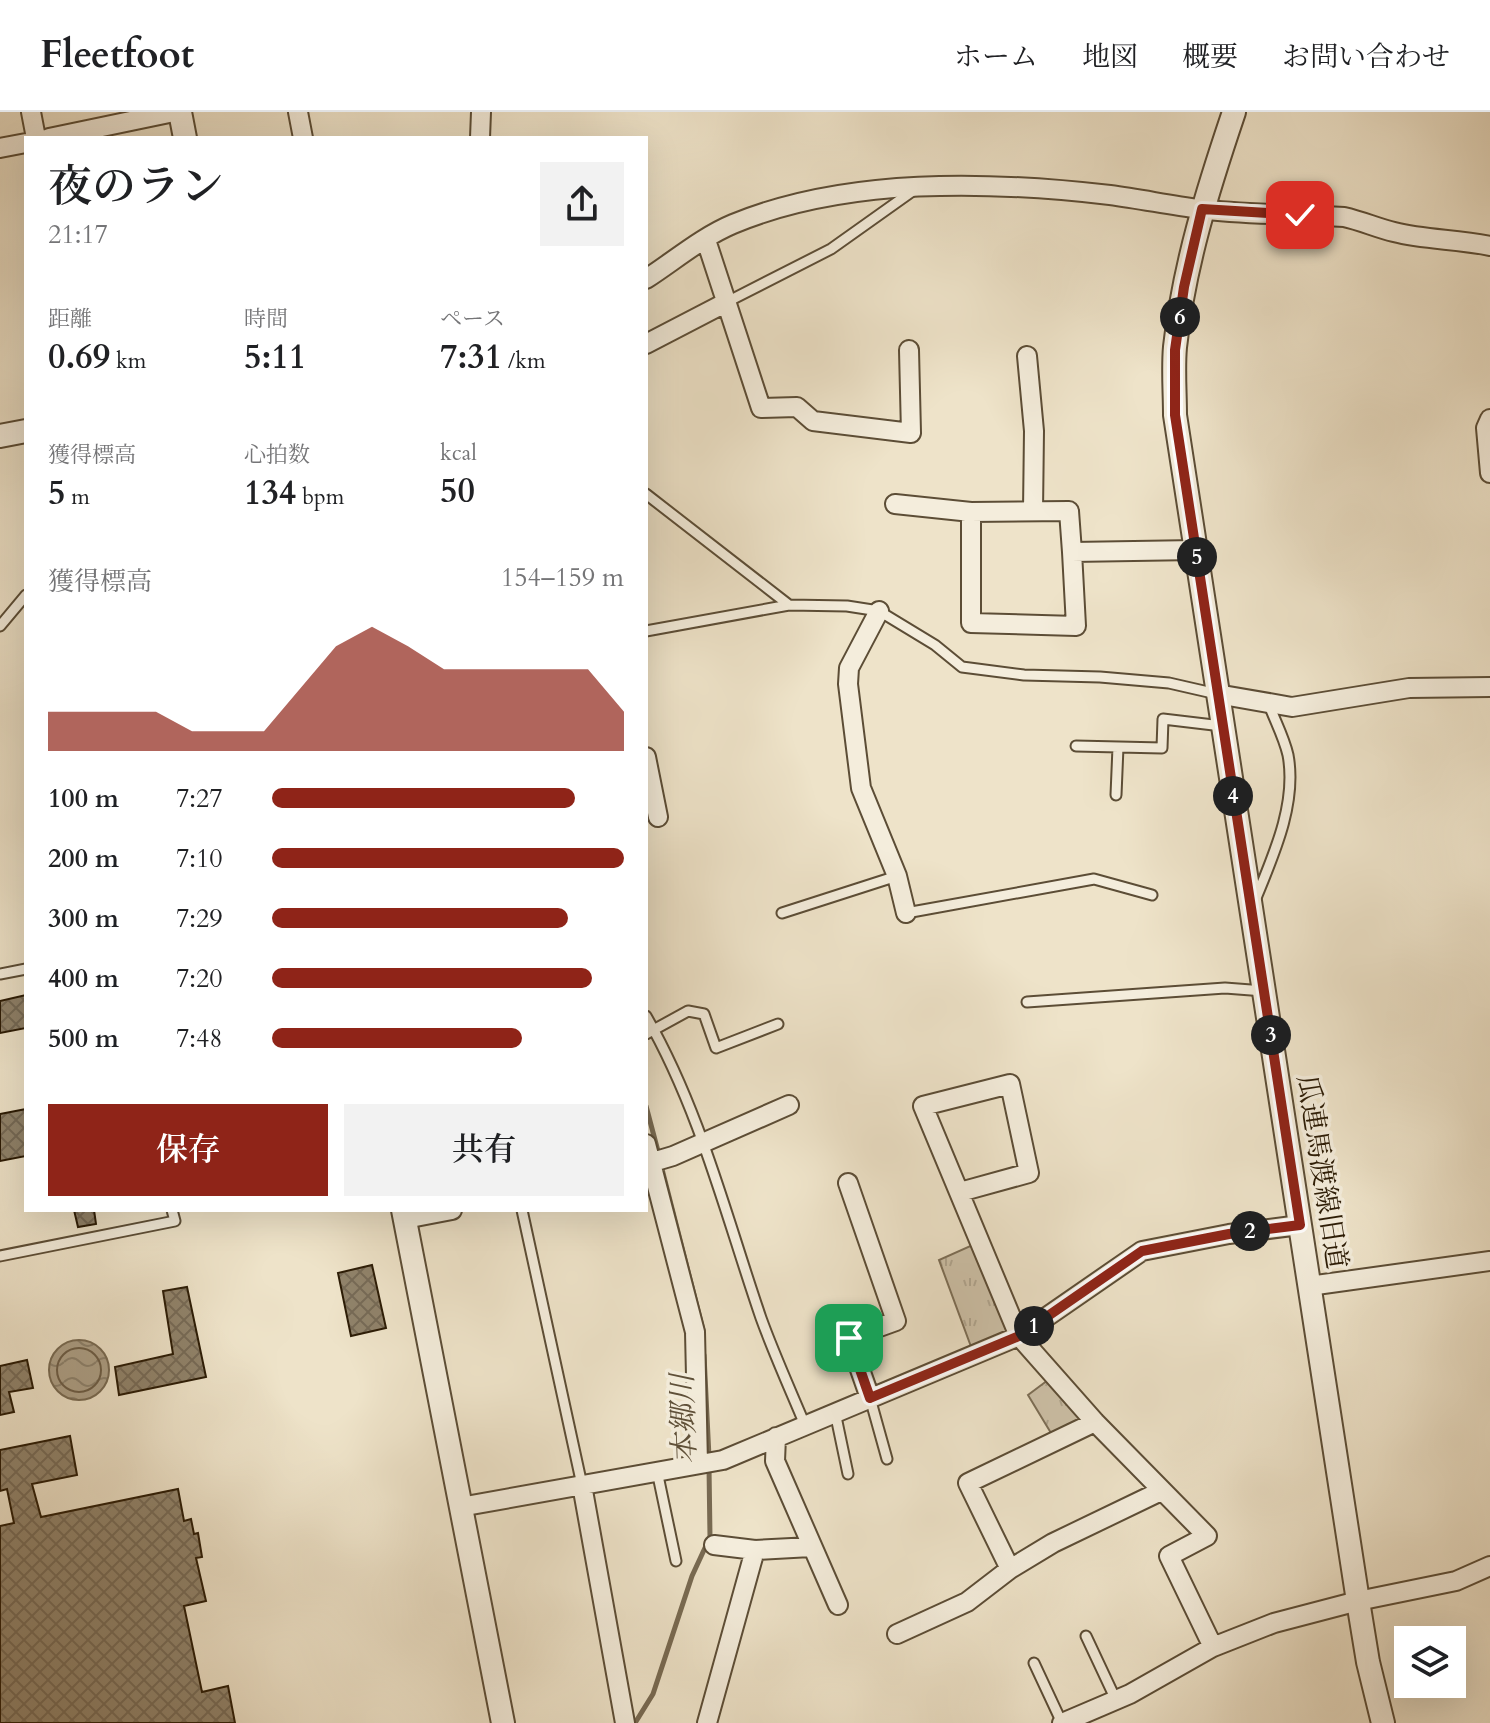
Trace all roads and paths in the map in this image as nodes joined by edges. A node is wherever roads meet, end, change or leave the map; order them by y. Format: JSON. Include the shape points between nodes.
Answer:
{"nodes":[{"id":1,"x":31,"y":112,"type":"edge"},
{"id":2,"x":177,"y":112,"type":"edge"},
{"id":3,"x":298,"y":112,"type":"edge"},
{"id":4,"x":481,"y":112,"type":"edge"},
{"id":5,"x":1234,"y":112,"type":"edge"},
{"id":6,"x":36,"y":136,"type":"edge"},
{"id":7,"x":59,"y":136,"type":"edge"},
{"id":8,"x":184,"y":136,"type":"edge"},
{"id":9,"x":303,"y":136,"type":"edge"},
{"id":10,"x":480,"y":136,"type":"edge"},
{"id":11,"x":24,"y":143,"type":"edge"},
{"id":12,"x":0,"y":148,"type":"edge"},
{"id":13,"x":916,"y":188,"type":"junction"},
{"id":14,"x":1202,"y":209,"type":"junction"},
{"id":15,"x":706,"y":240,"type":"junction"},
{"id":16,"x":1490,"y":246,"type":"edge"},
{"id":17,"x":648,"y":278,"type":"edge"},
{"id":18,"x":725,"y":303,"type":"junction"},
{"id":19,"x":648,"y":343,"type":"edge"},
{"id":20,"x":909,"y":350,"type":"dead end"},
{"id":21,"x":1027,"y":356,"type":"dead end"},
{"id":22,"x":1490,"y":419,"type":"edge"},
{"id":23,"x":24,"y":431,"type":"edge"},
{"id":24,"x":0,"y":436,"type":"edge"},
{"id":25,"x":1490,"y":473,"type":"edge"},
{"id":26,"x":648,"y":496,"type":"edge"},
{"id":27,"x":895,"y":504,"type":"dead end"},
{"id":28,"x":1033,"y":511,"type":"junction"},
{"id":29,"x":971,"y":512,"type":"junction"},
{"id":30,"x":1196,"y":550,"type":"junction"},
{"id":31,"x":1072,"y":552,"type":"junction"},
{"id":32,"x":24,"y":597,"type":"edge"},
{"id":33,"x":789,"y":605,"type":"junction"},
{"id":34,"x":879,"y":611,"type":"junction"},
{"id":35,"x":0,"y":626,"type":"edge"},
{"id":36,"x":648,"y":631,"type":"edge"},
{"id":37,"x":1490,"y":687,"type":"edge"},
{"id":38,"x":1217,"y":694,"type":"junction"},
{"id":39,"x":1268,"y":702,"type":"junction"},
{"id":40,"x":1222,"y":726,"type":"junction"},
{"id":41,"x":1076,"y":746,"type":"dead end"},
{"id":42,"x":1118,"y":747,"type":"junction"},
{"id":43,"x":648,"y":767,"type":"edge"},
{"id":44,"x":1116,"y":795,"type":"dead end"},
{"id":45,"x":658,"y":817,"type":"dead end"},
{"id":46,"x":897,"y":876,"type":"junction"},
{"id":47,"x":1152,"y":895,"type":"dead end"},
{"id":48,"x":1251,"y":909,"type":"junction"},
{"id":49,"x":782,"y":913,"type":"dead end"},
{"id":50,"x":906,"y":913,"type":"joint"},
{"id":51,"x":24,"y":969,"type":"edge"},
{"id":52,"x":0,"y":974,"type":"edge"},
{"id":53,"x":1264,"y":991,"type":"junction"},
{"id":54,"x":1027,"y":1002,"type":"dead end"},
{"id":55,"x":778,"y":1024,"type":"dead end"},
{"id":56,"x":650,"y":1032,"type":"edge"},
{"id":57,"x":789,"y":1105,"type":"dead end"},
{"id":58,"x":704,"y":1142,"type":"junction"},
{"id":59,"x":649,"y":1163,"type":"edge"},
{"id":60,"x":848,"y":1183,"type":"dead end"},
{"id":61,"x":960,"y":1192,"type":"junction"},
{"id":62,"x":173,"y":1212,"type":"edge"},
{"id":63,"x":433,"y":1212,"type":"edge"},
{"id":64,"x":522,"y":1212,"type":"edge"},
{"id":65,"x":404,"y":1215,"type":"edge"},
{"id":66,"x":1300,"y":1225,"type":"junction"},
{"id":67,"x":0,"y":1256,"type":"edge"},
{"id":68,"x":1490,"y":1261,"type":"edge"},
{"id":69,"x":1309,"y":1286,"type":"junction"},
{"id":70,"x":1019,"y":1336,"type":"junction"},
{"id":71,"x":870,"y":1398,"type":"junction"},
{"id":72,"x":835,"y":1412,"type":"junction"},
{"id":73,"x":1095,"y":1422,"type":"junction"},
{"id":74,"x":805,"y":1425,"type":"junction"},
{"id":75,"x":776,"y":1437,"type":"junction"},
{"id":76,"x":887,"y":1459,"type":"dead end"},
{"id":77,"x":698,"y":1464,"type":"junction"},
{"id":78,"x":657,"y":1471,"type":"junction"},
{"id":79,"x":848,"y":1474,"type":"dead end"},
{"id":80,"x":582,"y":1485,"type":"junction"},
{"id":81,"x":1161,"y":1491,"type":"junction"},
{"id":82,"x":460,"y":1507,"type":"junction"},
{"id":83,"x":714,"y":1545,"type":"dead end"},
{"id":84,"x":811,"y":1547,"type":"junction"},
{"id":85,"x":755,"y":1550,"type":"junction"},
{"id":86,"x":676,"y":1561,"type":"dead end"},
{"id":87,"x":1490,"y":1566,"type":"edge"},
{"id":88,"x":1010,"y":1569,"type":"junction"},
{"id":89,"x":1358,"y":1601,"type":"junction"},
{"id":90,"x":838,"y":1605,"type":"dead end"},
{"id":91,"x":897,"y":1634,"type":"dead end"},
{"id":92,"x":1086,"y":1636,"type":"dead end"},
{"id":93,"x":1213,"y":1647,"type":"junction"},
{"id":94,"x":1034,"y":1663,"type":"dead end"},
{"id":95,"x":1116,"y":1700,"type":"junction"},
{"id":96,"x":503,"y":1723,"type":"edge"},
{"id":97,"x":625,"y":1723,"type":"edge"},
{"id":98,"x":707,"y":1723,"type":"edge"},
{"id":99,"x":1062,"y":1723,"type":"edge"},
{"id":100,"x":1383,"y":1723,"type":"edge"}],
"edges":[{"from":1,"to":6,"type":"street"},
{"from":2,"to":7,"type":"street"},
{"from":2,"to":8,"type":"street"},
{"from":3,"to":9,"type":"street"},
{"from":4,"to":10,"type":"street"},
{"from":5,"to":14,"type":"street","name":"瓜連馬渡線旧道"},
{"from":11,"to":12,"type":"street"},
{"from":13,"to":14,"type":"street","via":[[1023,187]]},
{"from":13,"to":15,"type":"street","via":[[835,195],[772,209]]},
{"from":13,"to":18,"type":"lane","via":[[831,249]]},
{"from":14,"to":16,"type":"street","via":[[1344,217],[1393,232]]},
{"from":14,"to":30,"type":"street","name":"瓜連馬渡線旧道","via":[[1175,350],[1175,415]]},
{"from":15,"to":17,"type":"street"},
{"from":15,"to":18,"type":"street"},
{"from":18,"to":19,"type":"street"},
{"from":18,"to":20,"type":"street","via":[[761,408],[797,407],[813,421],[911,433]]},
{"from":21,"to":28,"type":"street","via":[[1034,431]]},
{"from":22,"to":25,"type":"street"},
{"from":23,"to":24,"type":"street"},
{"from":26,"to":33,"type":"lane"},
{"from":27,"to":29,"type":"street"},
{"from":28,"to":29,"type":"street"},
{"from":28,"to":31,"type":"street","via":[[1069,511]]},
{"from":29,"to":31,"type":"street","via":[[971,623],[1076,626]]},
{"from":30,"to":31,"type":"street"},
{"from":30,"to":38,"type":"street","name":"瓜連馬渡線旧道"},
{"from":32,"to":35,"type":"lane"},
{"from":33,"to":34,"type":"lane"},
{"from":33,"to":36,"type":"lane"},
{"from":34,"to":38,"type":"lane","via":[[962,667],[1169,683]]},
{"from":34,"to":46,"type":"street","via":[[849,668],[848,684],[861,788]]},
{"from":37,"to":39,"type":"street","via":[[1409,688],[1292,707]]},
{"from":38,"to":39,"type":"street"},
{"from":38,"to":40,"type":"street","name":"瓜連馬渡線旧道"},
{"from":39,"to":48,"type":"lane","via":[[1288,754],[1289,792],[1278,843]]},
{"from":40,"to":42,"type":"lane","via":[[1163,719],[1162,748]]},
{"from":40,"to":48,"type":"street","name":"瓜連馬渡線旧道"},
{"from":41,"to":42,"type":"lane"},
{"from":42,"to":44,"type":"lane"},
{"from":43,"to":45,"type":"street"},
{"from":46,"to":49,"type":"lane"},
{"from":46,"to":50,"type":"street"},
{"from":47,"to":50,"type":"lane","via":[[1094,879]]},
{"from":48,"to":53,"type":"street","name":"瓜連馬渡線旧道"},
{"from":51,"to":52,"type":"lane"},
{"from":53,"to":54,"type":"lane","via":[[1225,988]]},
{"from":53,"to":66,"type":"street","name":"瓜連馬渡線旧道"},
{"from":55,"to":56,"type":"lane","via":[[716,1048],[704,1014],[688,1011]]},
{"from":56,"to":58,"type":"lane"},
{"from":57,"to":58,"type":"street"},
{"from":58,"to":59,"type":"street"},
{"from":58,"to":74,"type":"lane","via":[[762,1318]]},
{"from":59,"to":77,"type":"street","via":[[695,1332]]},
{"from":60,"to":71,"type":"street","via":[[896,1321],[849,1338]]},
{"from":61,"to":61,"type":"street","via":[[923,1106],[1010,1084],[1029,1173]]},
{"from":61,"to":70,"type":"street"},
{"from":62,"to":67,"type":"lane","via":[[175,1221]]},
{"from":63,"to":65,"type":"street"},
{"from":64,"to":80,"type":"lane"},
{"from":65,"to":82,"type":"street"},
{"from":66,"to":69,"type":"street","name":"瓜連馬渡線旧道"},
{"from":66,"to":70,"type":"street","via":[[1142,1251]]},
{"from":68,"to":69,"type":"street"},
{"from":69,"to":89,"type":"street","name":"瓜連馬渡線旧道"},
{"from":70,"to":71,"type":"street"},
{"from":70,"to":73,"type":"street"},
{"from":71,"to":72,"type":"street"},
{"from":71,"to":76,"type":"lane"},
{"from":72,"to":74,"type":"street"},
{"from":72,"to":79,"type":"lane"},
{"from":73,"to":81,"type":"street"},
{"from":73,"to":88,"type":"street","via":[[968,1483]]},
{"from":74,"to":75,"type":"street"},
{"from":75,"to":77,"type":"street","via":[[723,1460]]},
{"from":75,"to":84,"type":"street","via":[[775,1461]]},
{"from":77,"to":78,"type":"street"},
{"from":78,"to":80,"type":"street"},
{"from":78,"to":86,"type":"lane"},
{"from":80,"to":82,"type":"street"},
{"from":80,"to":97,"type":"street"},
{"from":81,"to":88,"type":"street"},
{"from":81,"to":93,"type":"street","via":[[1207,1536],[1169,1556]]},
{"from":82,"to":96,"type":"street"},
{"from":83,"to":85,"type":"street"},
{"from":84,"to":85,"type":"street"},
{"from":84,"to":90,"type":"street"},
{"from":85,"to":98,"type":"street"},
{"from":87,"to":89,"type":"street","via":[[1456,1581]]},
{"from":88,"to":91,"type":"street","via":[[967,1602]]},
{"from":89,"to":93,"type":"street","via":[[1274,1623]]},
{"from":89,"to":100,"type":"street","name":"瓜連馬渡線旧道"},
{"from":92,"to":95,"type":"lane"},
{"from":93,"to":95,"type":"street"},
{"from":94,"to":99,"type":"lane"},
{"from":95,"to":99,"type":"street"}]}
